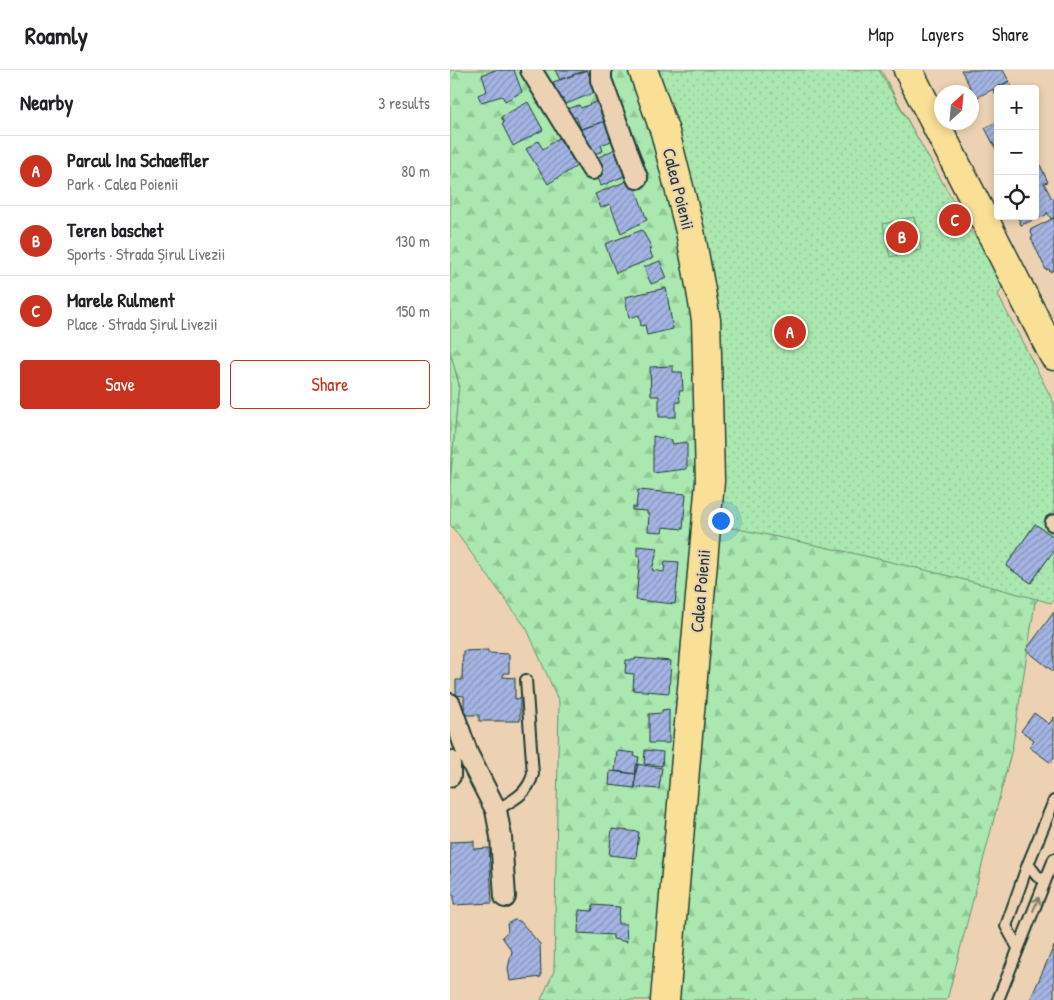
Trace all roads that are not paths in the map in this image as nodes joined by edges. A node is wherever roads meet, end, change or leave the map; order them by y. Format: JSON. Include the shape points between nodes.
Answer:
{"nodes":[{"id":1,"x":531,"y":70,"type":"edge"},
{"id":2,"x":601,"y":70,"type":"edge"},
{"id":3,"x":643,"y":70,"type":"edge"},
{"id":4,"x":908,"y":70,"type":"edge"},
{"id":5,"x":592,"y":170,"type":"dead end"},
{"id":6,"x":637,"y":178,"type":"dead end"},
{"id":7,"x":1054,"y":356,"type":"edge"},
{"id":8,"x":526,"y":680,"type":"dead end"},
{"id":9,"x":450,"y":704,"type":"edge"},
{"id":10,"x":450,"y":761,"type":"edge"},
{"id":11,"x":450,"y":776,"type":"edge"},
{"id":12,"x":1054,"y":801,"type":"edge"},
{"id":13,"x":496,"y":810,"type":"junction"},
{"id":14,"x":1054,"y":859,"type":"edge"},
{"id":15,"x":1028,"y":864,"type":"junction"},
{"id":16,"x":1045,"y":880,"type":"junction"},
{"id":17,"x":505,"y":897,"type":"dead end"},
{"id":18,"x":1018,"y":948,"type":"junction"},
{"id":19,"x":665,"y":1000,"type":"edge"},
{"id":20,"x":998,"y":1000,"type":"edge"}],
"edges":[{"from":1,"to":5,"type":"street"},
{"from":2,"to":6,"type":"street","via":[[601,80]]},
{"from":3,"to":19,"type":"main road","name":"Calea Poienii","via":[[665,132],[692,240],[706,320],[710,415],[710,481]]},
{"from":4,"to":7,"type":"main road"},
{"from":8,"to":13,"type":"lane","via":[[533,774],[529,787],[519,797]]},
{"from":9,"to":13,"type":"street","via":[[468,755]]},
{"from":10,"to":11,"type":"street"},
{"from":12,"to":15,"type":"lane"},
{"from":13,"to":17,"type":"street"},
{"from":14,"to":16,"type":"lane"},
{"from":15,"to":16,"type":"lane","via":[[1037,876]]},
{"from":15,"to":18,"type":"lane","via":[[1006,926]]},
{"from":18,"to":16,"type":"lane","one_way":true},
{"from":18,"to":20,"type":"lane"}]}
